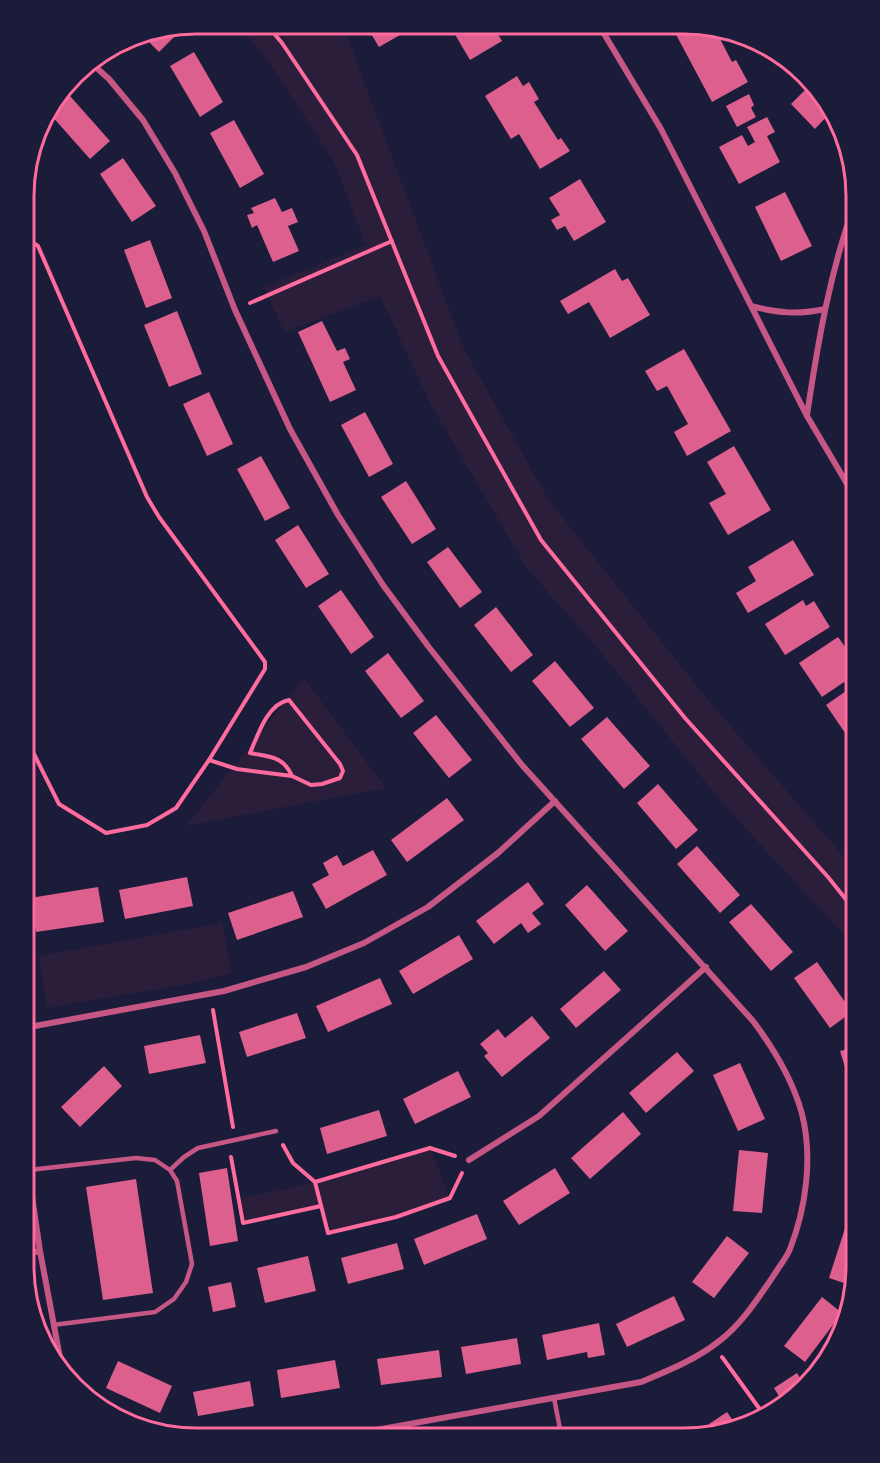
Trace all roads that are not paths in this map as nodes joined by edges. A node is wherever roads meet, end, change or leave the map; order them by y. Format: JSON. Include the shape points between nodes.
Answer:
{"nodes":[{"id":1,"x":604,"y":34,"type":"edge"},
{"id":2,"x":98,"y":69,"type":"edge"},
{"id":3,"x":846,"y":231,"type":"edge"},
{"id":4,"x":751,"y":306,"type":"junction"},
{"id":5,"x":825,"y":309,"type":"junction"},
{"id":6,"x":807,"y":416,"type":"junction"},
{"id":7,"x":846,"y":482,"type":"edge"},
{"id":8,"x":555,"y":801,"type":"junction"},
{"id":9,"x":706,"y":967,"type":"junction"},
{"id":10,"x":35,"y":1026,"type":"edge"},
{"id":11,"x":276,"y":1131,"type":"road end"},
{"id":12,"x":469,"y":1160,"type":"road end"},
{"id":13,"x":35,"y":1169,"type":"edge"},
{"id":14,"x":170,"y":1170,"type":"junction"},
{"id":15,"x":35,"y":1214,"type":"edge"},
{"id":16,"x":40,"y":1251,"type":"junction"},
{"id":17,"x":35,"y":1252,"type":"edge"},
{"id":18,"x":53,"y":1325,"type":"junction"},
{"id":19,"x":58,"y":1351,"type":"edge"},
{"id":20,"x":554,"y":1398,"type":"junction"},
{"id":21,"x":388,"y":1428,"type":"edge"},
{"id":22,"x":560,"y":1428,"type":"edge"}],
"edges":[{"from":1,"to":4,"type":"street","via":[[661,129]]},
{"from":2,"to":8,"type":"street","via":[[143,120],[176,173],[290,429],[338,515],[428,646]]},
{"from":3,"to":5,"type":"street"},
{"from":4,"to":5,"type":"street","via":[[803,314]]},
{"from":4,"to":6,"type":"street"},
{"from":5,"to":6,"type":"street"},
{"from":6,"to":7,"type":"street"},
{"from":8,"to":9,"type":"street"},
{"from":8,"to":10,"type":"street","via":[[498,853],[428,907],[363,943],[306,967],[210,993]]},
{"from":9,"to":12,"type":"street","via":[[538,1116]]},
{"from":9,"to":20,"type":"street","via":[[768,1041],[786,1072],[802,1114],[807,1159],[803,1203],[789,1250],[755,1304],[712,1346],[641,1382]]},
{"from":11,"to":14,"type":"lane","via":[[198,1148]]},
{"from":13,"to":14,"type":"lane","via":[[136,1158],[155,1160]]},
{"from":14,"to":18,"type":"lane","via":[[177,1181],[192,1264],[174,1299],[155,1312]]},
{"from":15,"to":16,"type":"street"},
{"from":16,"to":17,"type":"street"},
{"from":16,"to":18,"type":"street"},
{"from":18,"to":19,"type":"street"},
{"from":20,"to":21,"type":"street"},
{"from":20,"to":22,"type":"lane"}]}
